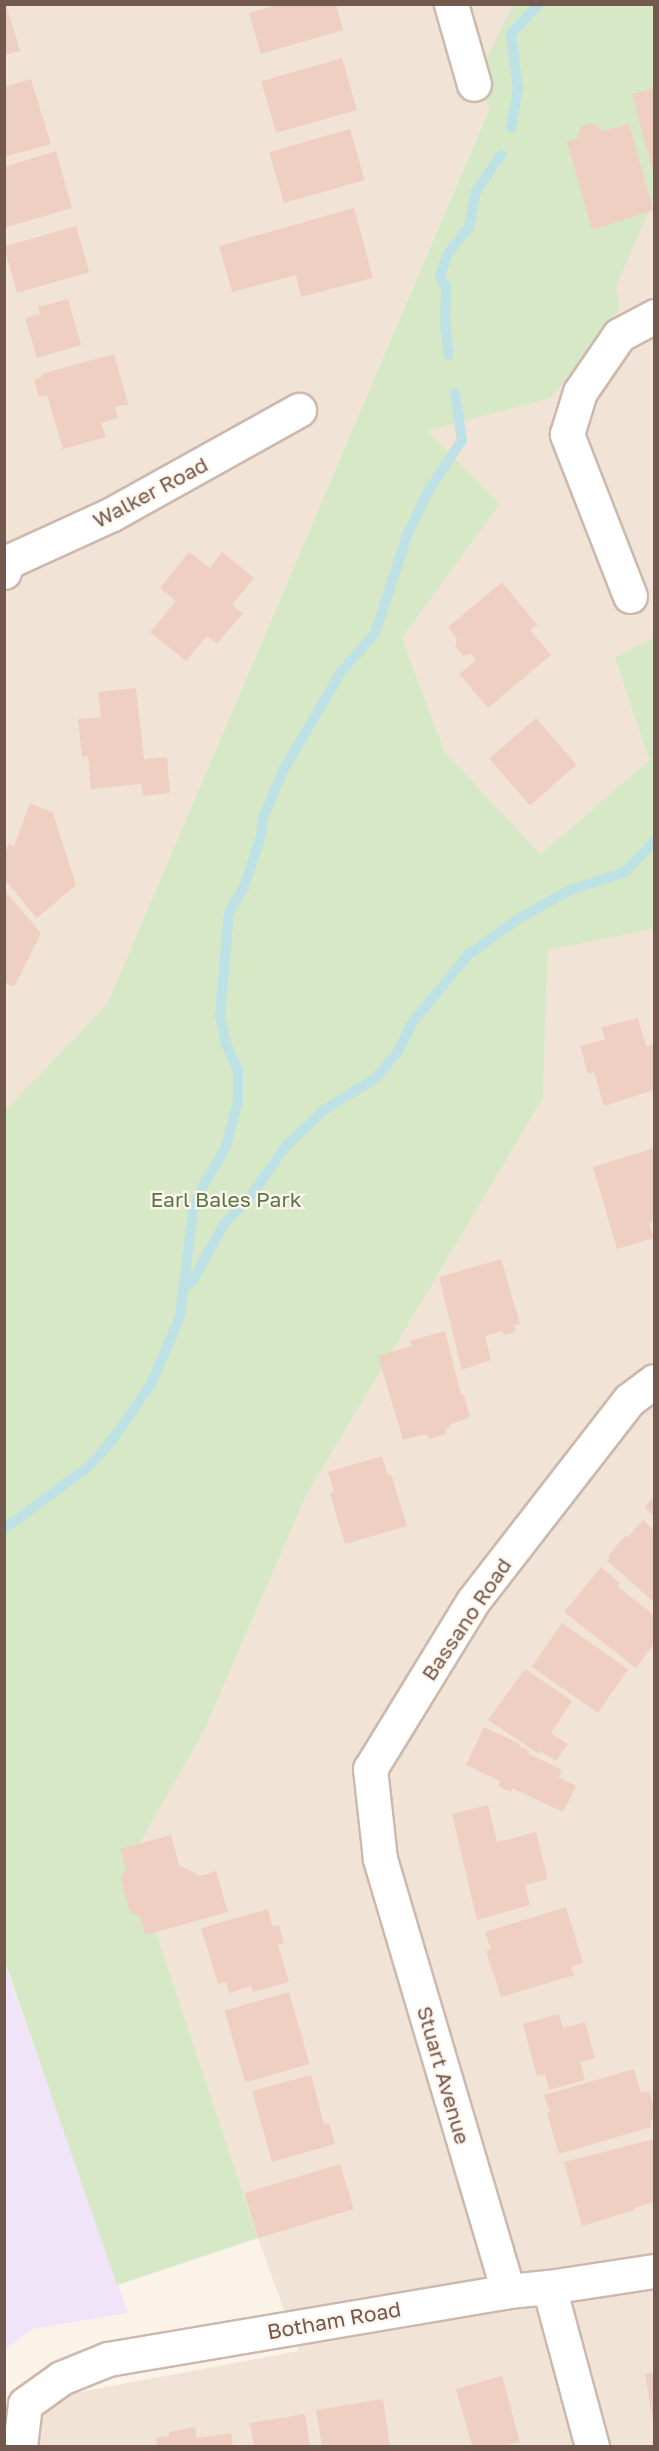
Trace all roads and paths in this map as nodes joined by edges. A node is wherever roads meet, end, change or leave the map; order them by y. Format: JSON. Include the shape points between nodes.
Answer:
{"nodes":[{"id":1,"x":451,"y":4,"type":"edge"},
{"id":2,"x":474,"y":84,"type":"dead end"},
{"id":3,"x":654,"y":316,"type":"edge"},
{"id":4,"x":299,"y":410,"type":"dead end"},
{"id":5,"x":5,"y":562,"type":"edge"},
{"id":6,"x":630,"y":596,"type":"dead end"},
{"id":7,"x":654,"y":1381,"type":"edge"},
{"id":8,"x":380,"y":1859,"type":"joint"},
{"id":9,"x":654,"y":2271,"type":"edge"},
{"id":10,"x":549,"y":2287,"type":"junction"},
{"id":11,"x":508,"y":2290,"type":"junction"},
{"id":12,"x":20,"y":2446,"type":"edge"},
{"id":13,"x":592,"y":2446,"type":"edge"}],
"edges":[{"from":1,"to":2,"type":"street"},
{"from":3,"to":6,"type":"street","via":[[619,335],[580,392],[567,434]]},
{"from":4,"to":5,"type":"street","name":"Walker Road","via":[[112,514]]},
{"from":7,"to":8,"type":"street","name":"Bassano Road","via":[[629,1400],[473,1601],[370,1768]]},
{"from":8,"to":11,"type":"street","name":"Stuart Avenue"},
{"from":9,"to":10,"type":"street","name":"Botham Road"},
{"from":10,"to":11,"type":"street","name":"Botham Road"},
{"from":10,"to":13,"type":"street"},
{"from":11,"to":12,"type":"street","name":"Botham Road","via":[[108,2359],[60,2378],[26,2404]]}]}
